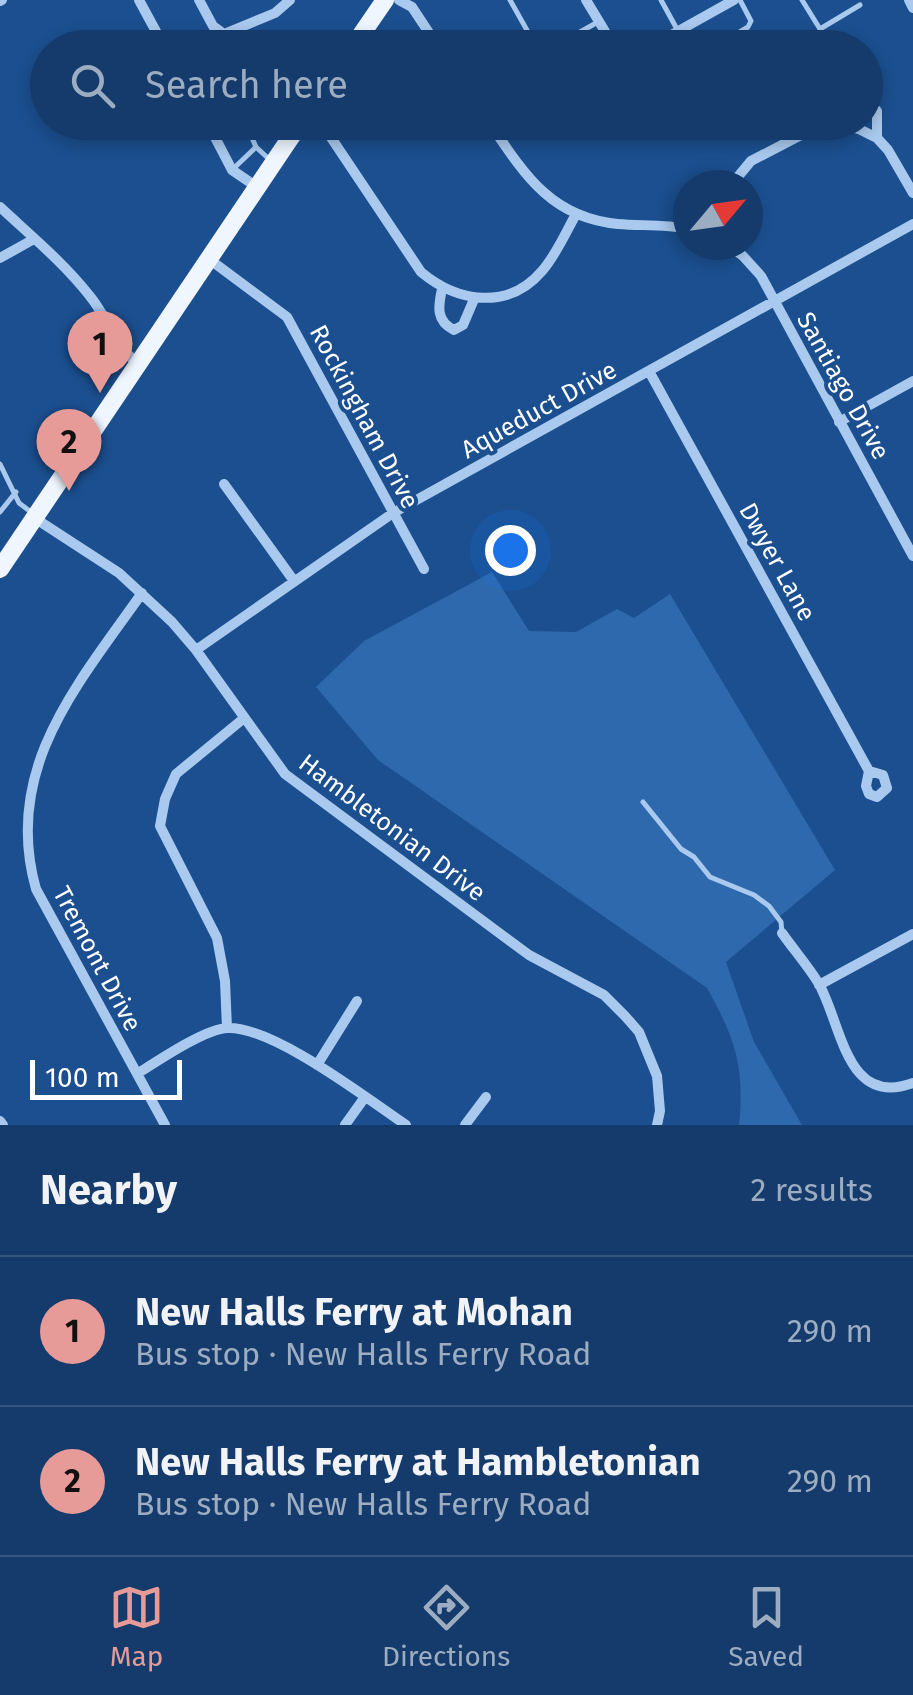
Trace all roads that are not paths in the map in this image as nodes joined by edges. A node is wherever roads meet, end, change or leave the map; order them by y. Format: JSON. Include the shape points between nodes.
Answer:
{"nodes":[{"id":1,"x":139,"y":0,"type":"edge"},
{"id":2,"x":199,"y":0,"type":"edge"},
{"id":3,"x":290,"y":0,"type":"edge"},
{"id":4,"x":385,"y":0,"type":"edge"},
{"id":5,"x":399,"y":0,"type":"edge"},
{"id":6,"x":510,"y":0,"type":"edge"},
{"id":7,"x":586,"y":0,"type":"edge"},
{"id":8,"x":661,"y":0,"type":"edge"},
{"id":9,"x":802,"y":0,"type":"edge"},
{"id":10,"x":909,"y":0,"type":"edge"},
{"id":11,"x":732,"y":1,"type":"edge"},
{"id":12,"x":860,"y":5,"type":"dead end"},
{"id":13,"x":913,"y":8,"type":"edge"},
{"id":14,"x":598,"y":22,"type":"junction"},
{"id":15,"x":156,"y":30,"type":"edge"},
{"id":16,"x":218,"y":30,"type":"edge"},
{"id":17,"x":233,"y":30,"type":"edge"},
{"id":18,"x":364,"y":30,"type":"edge"},
{"id":19,"x":428,"y":30,"type":"edge"},
{"id":20,"x":527,"y":30,"type":"edge"},
{"id":21,"x":584,"y":30,"type":"edge"},
{"id":22,"x":603,"y":30,"type":"edge"},
{"id":23,"x":677,"y":30,"type":"edge"},
{"id":24,"x":680,"y":30,"type":"edge"},
{"id":25,"x":743,"y":30,"type":"edge"},
{"id":26,"x":216,"y":140,"type":"edge"},
{"id":27,"x":253,"y":140,"type":"edge"},
{"id":28,"x":289,"y":140,"type":"edge"},
{"id":29,"x":333,"y":140,"type":"edge"},
{"id":30,"x":501,"y":140,"type":"edge"},
{"id":31,"x":792,"y":140,"type":"edge"},
{"id":32,"x":879,"y":140,"type":"edge"},
{"id":33,"x":256,"y":147,"type":"junction"},
{"id":34,"x":274,"y":163,"type":"junction"},
{"id":35,"x":232,"y":170,"type":"junction"},
{"id":36,"x":744,"y":170,"type":"edge"},
{"id":37,"x":257,"y":187,"type":"junction"},
{"id":38,"x":913,"y":193,"type":"edge"},
{"id":39,"x":0,"y":207,"type":"edge"},
{"id":40,"x":576,"y":216,"type":"junction"},
{"id":41,"x":913,"y":224,"type":"edge"},
{"id":42,"x":673,"y":228,"type":"edge"},
{"id":43,"x":34,"y":239,"type":"junction"},
{"id":44,"x":0,"y":258,"type":"edge"},
{"id":45,"x":209,"y":259,"type":"junction"},
{"id":46,"x":747,"y":260,"type":"edge"},
{"id":47,"x":442,"y":289,"type":"junction"},
{"id":48,"x":475,"y":297,"type":"junction"},
{"id":49,"x":775,"y":303,"type":"junction"},
{"id":50,"x":138,"y":364,"type":"junction"},
{"id":51,"x":650,"y":372,"type":"junction"},
{"id":52,"x":913,"y":381,"type":"edge"},
{"id":53,"x":840,"y":422,"type":"junction"},
{"id":54,"x":0,"y":464,"type":"edge"},
{"id":55,"x":224,"y":484,"type":"dead end"},
{"id":56,"x":16,"y":492,"type":"junction"},
{"id":57,"x":0,"y":512,"type":"edge"},
{"id":58,"x":393,"y":513,"type":"junction"},
{"id":59,"x":36,"y":518,"type":"junction"},
{"id":60,"x":908,"y":536,"type":"edge"},
{"id":61,"x":913,"y":556,"type":"edge"},
{"id":62,"x":0,"y":569,"type":"edge"},
{"id":63,"x":424,"y":569,"type":"dead end"},
{"id":64,"x":294,"y":580,"type":"junction"},
{"id":65,"x":142,"y":593,"type":"junction"},
{"id":66,"x":196,"y":650,"type":"junction"},
{"id":67,"x":243,"y":719,"type":"junction"},
{"id":68,"x":869,"y":771,"type":"dead end"},
{"id":69,"x":643,"y":802,"type":"dead end"},
{"id":70,"x":782,"y":933,"type":"joint"},
{"id":71,"x":913,"y":934,"type":"edge"},
{"id":72,"x":819,"y":985,"type":"junction"},
{"id":73,"x":357,"y":1002,"type":"dead end"},
{"id":74,"x":227,"y":1028,"type":"junction"},
{"id":75,"x":316,"y":1065,"type":"junction"},
{"id":76,"x":137,"y":1074,"type":"junction"},
{"id":77,"x":913,"y":1083,"type":"edge"},
{"id":78,"x":365,"y":1097,"type":"junction"},
{"id":79,"x":486,"y":1097,"type":"dead end"},
{"id":80,"x":165,"y":1125,"type":"edge"},
{"id":81,"x":345,"y":1125,"type":"edge"},
{"id":82,"x":406,"y":1125,"type":"edge"},
{"id":83,"x":465,"y":1125,"type":"edge"},
{"id":84,"x":658,"y":1125,"type":"edge"}],
"edges":[{"from":1,"to":15,"type":"street"},
{"from":2,"to":16,"type":"street"},
{"from":3,"to":17,"type":"street"},
{"from":4,"to":18,"type":"main road"},
{"from":5,"to":19,"type":"street"},
{"from":6,"to":20,"type":"lane"},
{"from":7,"to":14,"type":"street"},
{"from":8,"to":23,"type":"lane"},
{"from":9,"to":12,"type":"lane","via":[[820,30]]},
{"from":10,"to":13,"type":"street"},
{"from":11,"to":24,"type":"street"},
{"from":11,"to":25,"type":"lane","via":[[751,22]]},
{"from":14,"to":21,"type":"lane"},
{"from":14,"to":22,"type":"street"},
{"from":26,"to":35,"type":"street"},
{"from":27,"to":33,"type":"lane"},
{"from":28,"to":34,"type":"main road"},
{"from":29,"to":47,"type":"street","via":[[422,272]]},
{"from":30,"to":40,"type":"street","via":[[522,172]]},
{"from":31,"to":36,"type":"street"},
{"from":32,"to":38,"type":"street"},
{"from":33,"to":34,"type":"lane"},
{"from":33,"to":35,"type":"lane"},
{"from":34,"to":37,"type":"main road"},
{"from":35,"to":37,"type":"street"},
{"from":37,"to":45,"type":"main road"},
{"from":39,"to":43,"type":"street"},
{"from":40,"to":42,"type":"street"},
{"from":40,"to":48,"type":"street","via":[[531,282]]},
{"from":41,"to":49,"type":"street","name":"Aqueduct Drive"},
{"from":43,"to":44,"type":"street"},
{"from":43,"to":50,"type":"street","via":[[82,286],[120,348]]},
{"from":45,"to":50,"type":"main road"},
{"from":45,"to":58,"type":"street","name":"Rockingham Drive","via":[[287,317]]},
{"from":46,"to":49,"type":"street","name":"Santiago Drive"},
{"from":47,"to":48,"type":"street"},
{"from":47,"to":48,"type":"street","via":[[439,316],[454,330],[464,326]]},
{"from":49,"to":51,"type":"street","name":"Aqueduct Drive"},
{"from":49,"to":53,"type":"street","name":"Santiago Drive"},
{"from":50,"to":59,"type":"main road"},
{"from":51,"to":58,"type":"street","name":"Aqueduct Drive"},
{"from":51,"to":68,"type":"street","name":"Dwyer Lane"},
{"from":52,"to":53,"type":"street"},
{"from":53,"to":60,"type":"street","name":"Santiago Drive"},
{"from":54,"to":56,"type":"lane"},
{"from":55,"to":64,"type":"street"},
{"from":56,"to":57,"type":"lane"},
{"from":56,"to":59,"type":"lane"},
{"from":58,"to":63,"type":"street","name":"Rockingham Drive"},
{"from":58,"to":64,"type":"street","name":"Aqueduct Drive"},
{"from":59,"to":62,"type":"main road"},
{"from":59,"to":65,"type":"street","name":"Hambletonian Drive"},
{"from":60,"to":61,"type":"street","name":"Santiago Drive"},
{"from":64,"to":66,"type":"street","name":"Aqueduct Drive"},
{"from":65,"to":66,"type":"street","name":"Hambletonian Drive"},
{"from":65,"to":76,"type":"street","name":"Tremont Drive","via":[[59,713],[38,756],[27,837],[36,889]]},
{"from":66,"to":67,"type":"street","name":"Hambletonian Drive"},
{"from":67,"to":74,"type":"street","via":[[176,774],[160,826],[217,938]]},
{"from":67,"to":84,"type":"street","name":"Hambletonian Drive","via":[[285,774],[313,797],[529,956],[604,995],[639,1032],[657,1076]]},
{"from":69,"to":70,"type":"lane","via":[[710,877],[769,906]]},
{"from":70,"to":72,"type":"street"},
{"from":71,"to":72,"type":"street"},
{"from":72,"to":77,"type":"street","via":[[861,1077],[894,1090]]},
{"from":73,"to":75,"type":"street"},
{"from":74,"to":75,"type":"street","via":[[274,1040]]},
{"from":74,"to":76,"type":"street"},
{"from":75,"to":78,"type":"street"},
{"from":76,"to":80,"type":"street","name":"Tremont Drive"},
{"from":78,"to":81,"type":"street"},
{"from":78,"to":82,"type":"street"},
{"from":79,"to":83,"type":"street"}]}
